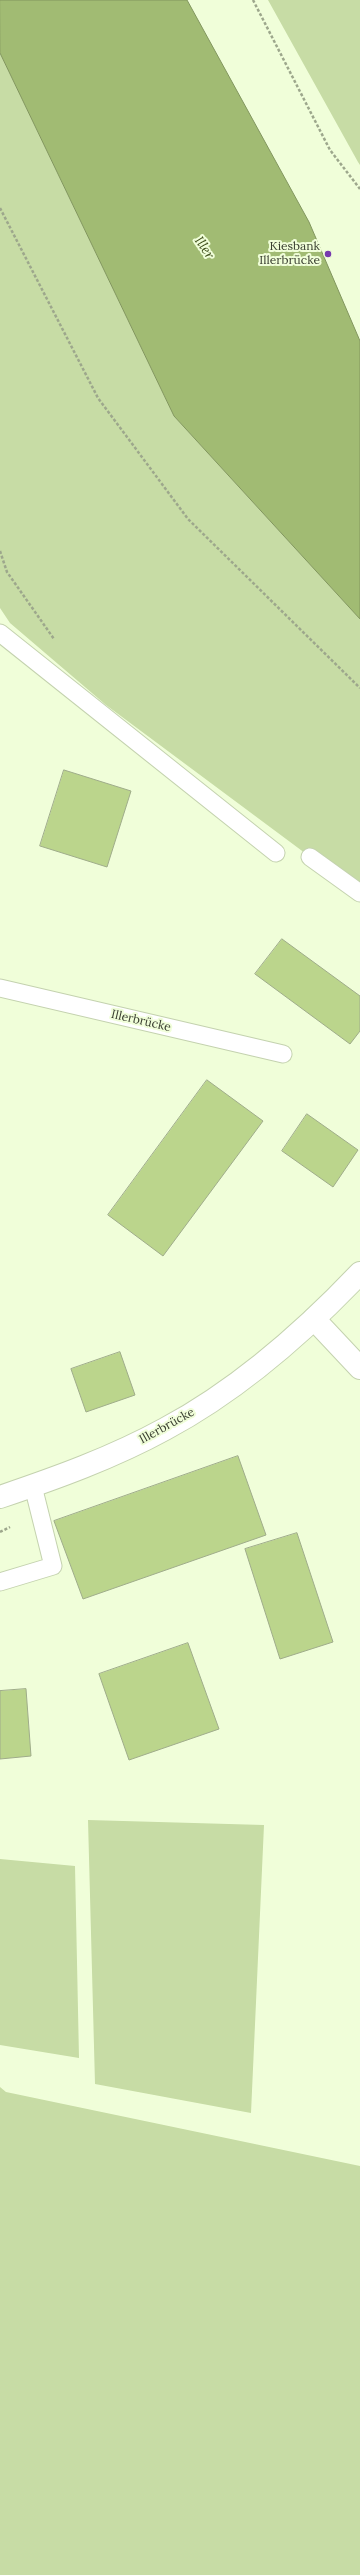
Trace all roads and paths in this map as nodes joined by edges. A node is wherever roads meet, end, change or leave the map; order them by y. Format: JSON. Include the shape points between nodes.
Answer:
{"nodes":[{"id":1,"x":254,"y":0,"type":"edge"},
{"id":2,"x":360,"y":189,"type":"edge"},
{"id":3,"x":0,"y":208,"type":"edge"},
{"id":4,"x":0,"y":633,"type":"edge"},
{"id":5,"x":360,"y":688,"type":"edge"},
{"id":6,"x":276,"y":853,"type":"dead end"},
{"id":7,"x":310,"y":857,"type":"dead end"},
{"id":8,"x":360,"y":893,"type":"edge"},
{"id":9,"x":0,"y":988,"type":"edge"},
{"id":10,"x":283,"y":1054,"type":"dead end"},
{"id":11,"x":360,"y":1273,"type":"edge"},
{"id":12,"x":314,"y":1319,"type":"junction"},
{"id":13,"x":360,"y":1368,"type":"edge"},
{"id":14,"x":33,"y":1486,"type":"junction"},
{"id":15,"x":0,"y":1497,"type":"edge"},
{"id":16,"x":0,"y":1582,"type":"edge"}],
"edges":[{"from":1,"to":2,"type":"path","via":[[330,150]]},
{"from":3,"to":5,"type":"path","via":[[98,398],[188,519]]},
{"from":4,"to":6,"type":"lane"},
{"from":7,"to":8,"type":"lane"},
{"from":9,"to":10,"type":"lane","name":"Illerbrücke"},
{"from":11,"to":12,"type":"main road","name":"Illerbrücke"},
{"from":12,"to":13,"type":"main road"},
{"from":12,"to":14,"type":"main road","name":"Illerbrücke","via":[[258,1367],[211,1401],[165,1429],[78,1469]]},
{"from":14,"to":15,"type":"main road","name":"Illerbrücke"},
{"from":14,"to":16,"type":"lane","via":[[53,1566]]}]}
